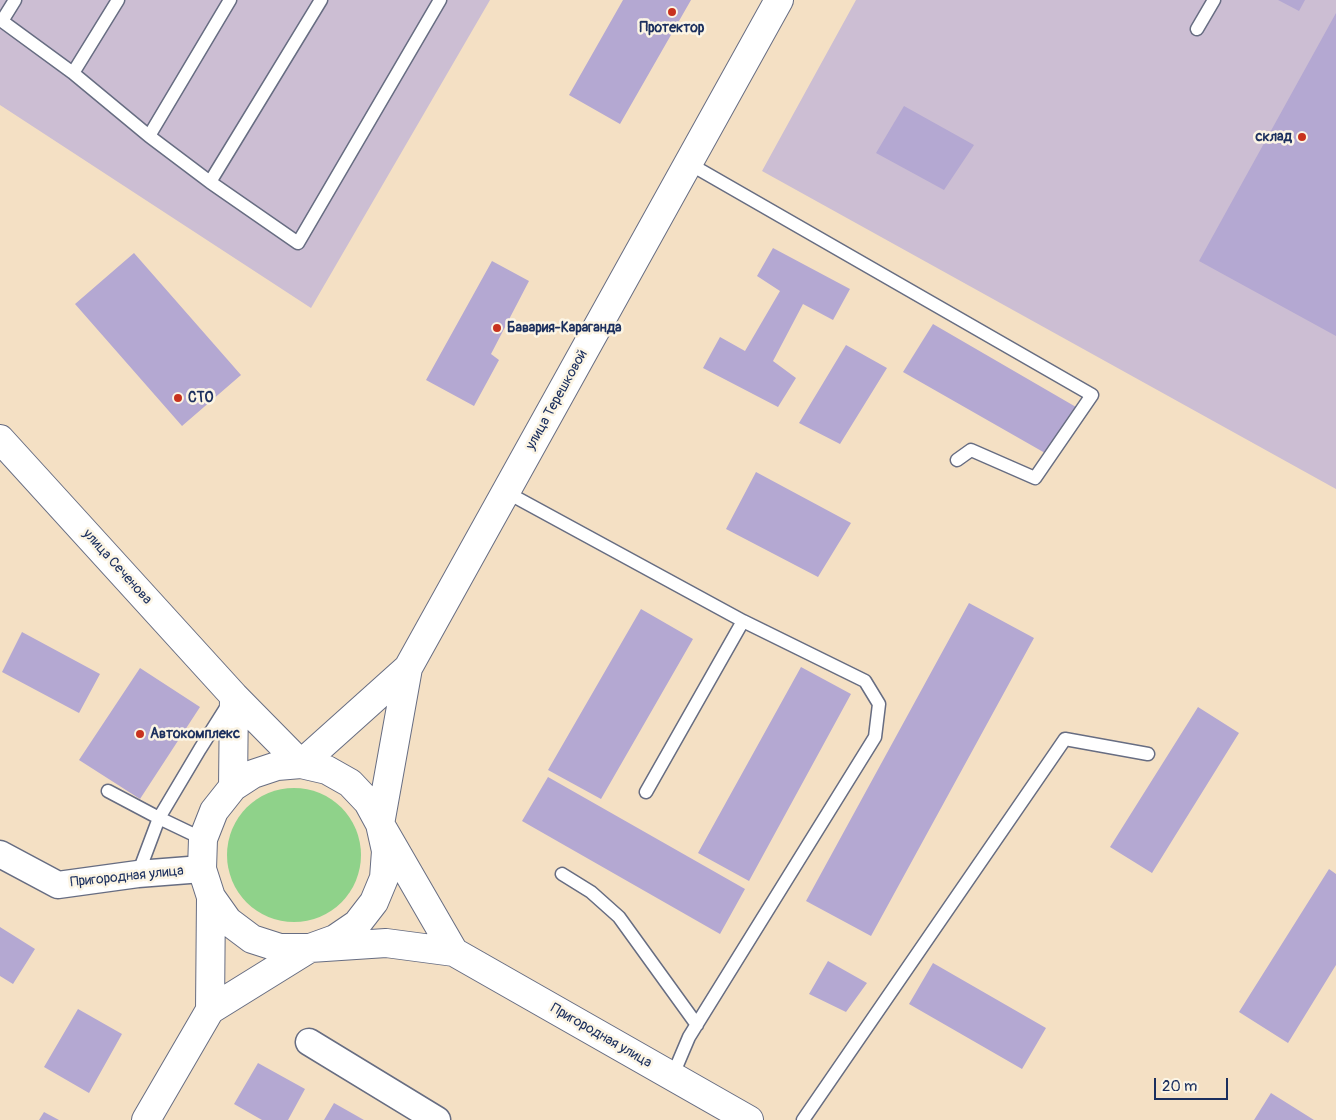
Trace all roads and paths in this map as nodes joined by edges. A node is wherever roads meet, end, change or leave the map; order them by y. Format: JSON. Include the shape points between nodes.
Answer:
{"nodes":[{"id":1,"x":15,"y":0,"type":"edge"},
{"id":2,"x":118,"y":0,"type":"edge"},
{"id":3,"x":230,"y":0,"type":"edge"},
{"id":4,"x":321,"y":0,"type":"edge"},
{"id":5,"x":440,"y":0,"type":"edge"},
{"id":6,"x":779,"y":0,"type":"edge"},
{"id":7,"x":1214,"y":0,"type":"edge"},
{"id":8,"x":1,"y":21,"type":"edge"},
{"id":9,"x":1197,"y":29,"type":"dead end"},
{"id":10,"x":73,"y":73,"type":"junction"},
{"id":11,"x":149,"y":136,"type":"junction"},
{"id":12,"x":688,"y":163,"type":"junction"},
{"id":13,"x":210,"y":182,"type":"junction"},
{"id":14,"x":0,"y":438,"type":"edge"},
{"id":15,"x":957,"y":460,"type":"dead end"},
{"id":16,"x":506,"y":492,"type":"junction"},
{"id":17,"x":743,"y":622,"type":"junction"},
{"id":18,"x":408,"y":668,"type":"junction"},
{"id":19,"x":234,"y":696,"type":"junction"},
{"id":20,"x":1148,"y":754,"type":"dead end"},
{"id":21,"x":301,"y":764,"type":"junction"},
{"id":22,"x":233,"y":787,"type":"junction"},
{"id":23,"x":108,"y":791,"type":"dead end"},
{"id":24,"x":646,"y":792,"type":"dead end"},
{"id":25,"x":159,"y":818,"type":"junction"},
{"id":26,"x":380,"y":824,"type":"junction"},
{"id":27,"x":203,"y":838,"type":"junction"},
{"id":28,"x":0,"y":854,"type":"edge"},
{"id":29,"x":202,"y":869,"type":"junction"},
{"id":30,"x":138,"y":874,"type":"junction"},
{"id":31,"x":562,"y":874,"type":"dead end"},
{"id":32,"x":211,"y":898,"type":"junction"},
{"id":33,"x":310,"y":948,"type":"junction"},
{"id":34,"x":454,"y":952,"type":"junction"},
{"id":35,"x":210,"y":1010,"type":"junction"},
{"id":36,"x":696,"y":1025,"type":"junction"},
{"id":37,"x":309,"y":1042,"type":"dead end"},
{"id":38,"x":672,"y":1077,"type":"junction"},
{"id":39,"x":146,"y":1120,"type":"edge"},
{"id":40,"x":437,"y":1120,"type":"edge"},
{"id":41,"x":749,"y":1120,"type":"edge"},
{"id":42,"x":803,"y":1120,"type":"edge"}],
"edges":[{"from":1,"to":8,"type":"lane"},
{"from":2,"to":10,"type":"lane"},
{"from":3,"to":11,"type":"lane"},
{"from":4,"to":13,"type":"lane"},
{"from":5,"to":13,"type":"lane","via":[[298,243]]},
{"from":6,"to":12,"type":"main road","name":"улица Терешковой"},
{"from":7,"to":9,"type":"lane"},
{"from":8,"to":10,"type":"lane"},
{"from":10,"to":11,"type":"lane"},
{"from":11,"to":13,"type":"lane"},
{"from":12,"to":15,"type":"lane","via":[[1092,395],[1035,478],[971,450]]},
{"from":12,"to":16,"type":"main road","name":"улица Терешковой"},
{"from":14,"to":19,"type":"main road","name":"улица Сеченова"},
{"from":16,"to":17,"type":"lane"},
{"from":16,"to":18,"type":"main road","name":"улица Терешковой"},
{"from":17,"to":24,"type":"lane"},
{"from":17,"to":36,"type":"lane","via":[[865,681],[880,704],[875,738]]},
{"from":18,"to":21,"type":"main road","name":"улица Терешковой"},
{"from":18,"to":26,"type":"main road","name":"улица Терешковой"},
{"from":19,"to":21,"type":"main road","name":"улица Сеченова"},
{"from":19,"to":22,"type":"main road"},
{"from":19,"to":25,"type":"lane"},
{"from":20,"to":42,"type":"lane","via":[[1064,739]]},
{"from":21,"to":22,"type":"main road","name":"улица Терешковой","via":[[277,766],[254,774]]},
{"from":21,"to":26,"type":"main road","name":"улица Терешковой","via":[[327,770],[350,783],[368,802]]},
{"from":22,"to":27,"type":"main road","name":"улица Терешковой","via":[[214,810]]},
{"from":23,"to":25,"type":"lane"},
{"from":25,"to":27,"type":"lane"},
{"from":25,"to":30,"type":"lane"},
{"from":26,"to":33,"type":"main road","name":"улица Терешковой","via":[[386,851],[384,878],[374,902],[357,924],[335,939]]},
{"from":26,"to":34,"type":"main road"},
{"from":27,"to":29,"type":"main road","name":"улица Терешковой"},
{"from":28,"to":30,"type":"street","name":"Пригородная улица","via":[[58,885]]},
{"from":29,"to":30,"type":"street","name":"Пригородная улица"},
{"from":29,"to":32,"type":"main road","name":"улица Терешковой"},
{"from":31,"to":36,"type":"lane","via":[[591,892],[619,917]]},
{"from":32,"to":33,"type":"main road","name":"улица Терешковой","via":[[228,922],[252,939],[280,948]]},
{"from":32,"to":35,"type":"main road","name":"улица Терешковой"},
{"from":33,"to":34,"type":"main road","via":[[386,943]]},
{"from":33,"to":35,"type":"main road","name":"улица Терешковой"},
{"from":34,"to":38,"type":"main road","name":"Пригородная улица"},
{"from":35,"to":39,"type":"main road","name":"улица Терешковой"},
{"from":36,"to":38,"type":"lane"},
{"from":37,"to":40,"type":"street"},
{"from":38,"to":41,"type":"main road","name":"Пригородная улица"}]}
